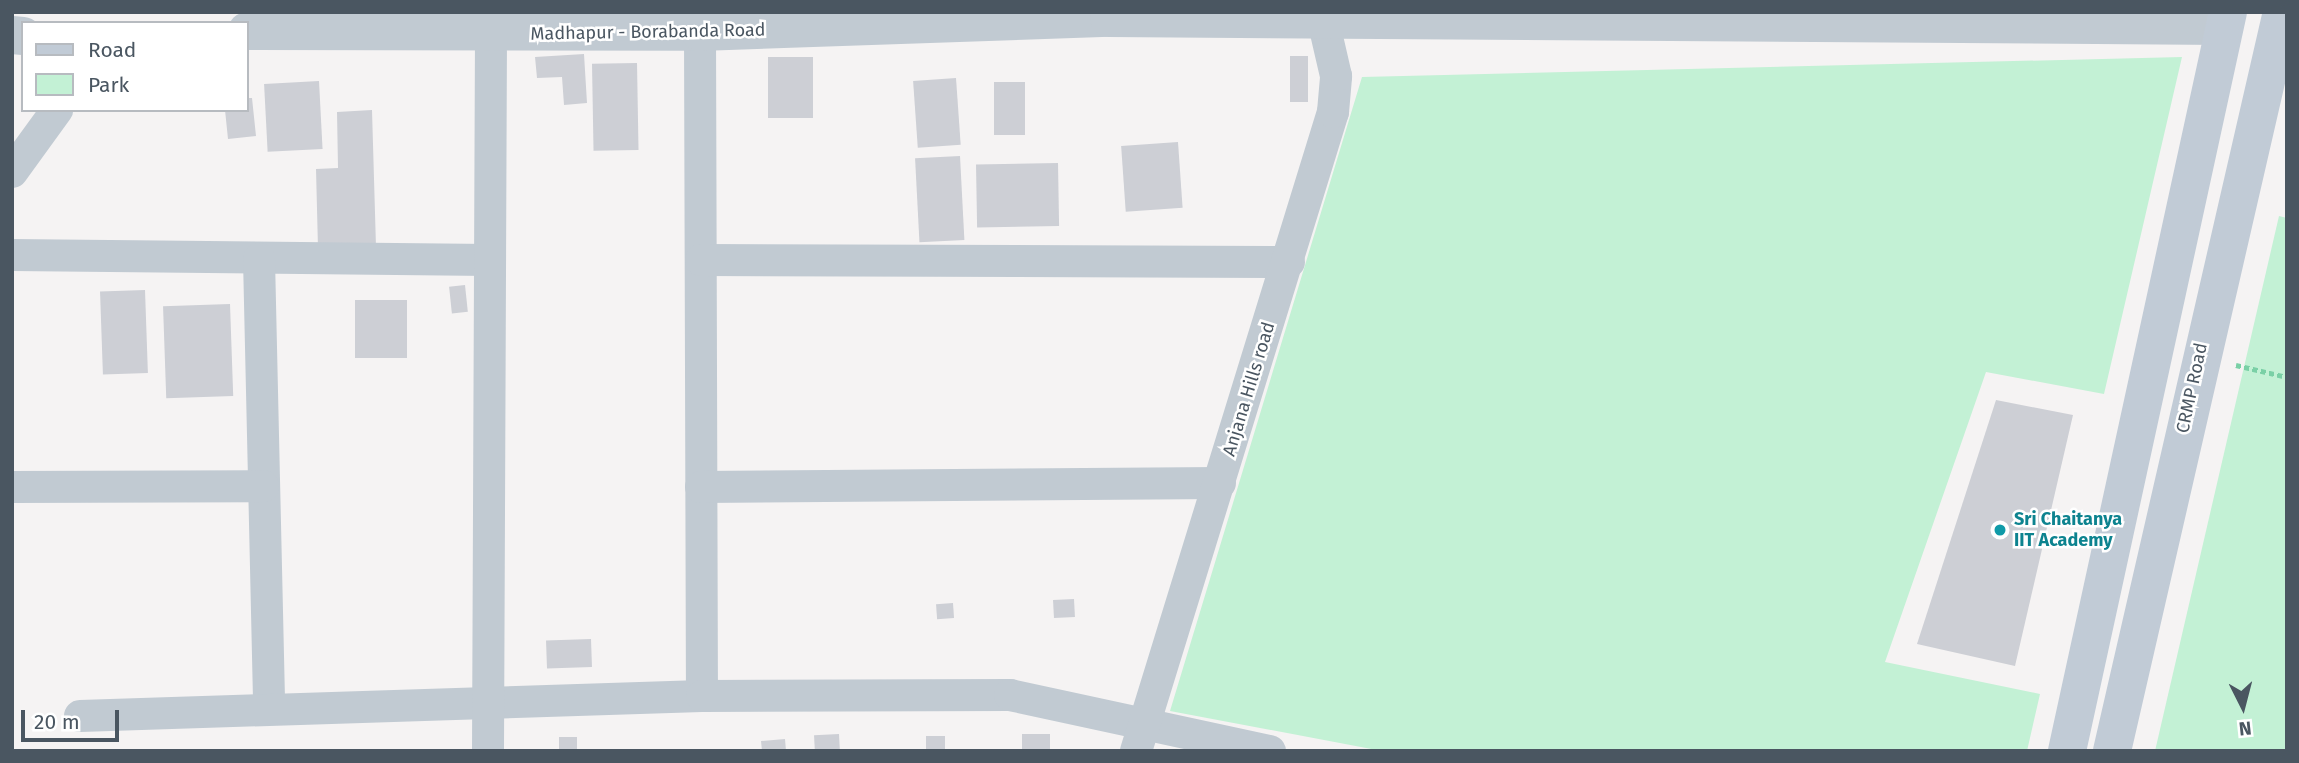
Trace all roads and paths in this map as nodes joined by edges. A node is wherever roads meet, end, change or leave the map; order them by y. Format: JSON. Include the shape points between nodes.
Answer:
{"nodes":[{"id":1,"x":2226,"y":19,"type":"edge"},
{"id":2,"x":2282,"y":21,"type":"edge"},
{"id":3,"x":1324,"y":24,"type":"junction"},
{"id":4,"x":248,"y":31,"type":"edge"},
{"id":5,"x":700,"y":32,"type":"junction"},
{"id":6,"x":491,"y":35,"type":"junction"},
{"id":7,"x":56,"y":112,"type":"edge"},
{"id":8,"x":12,"y":172,"type":"edge"},
{"id":9,"x":12,"y":255,"type":"edge"},
{"id":10,"x":259,"y":259,"type":"junction"},
{"id":11,"x":490,"y":260,"type":"junction"},
{"id":12,"x":701,"y":260,"type":"junction"},
{"id":13,"x":1289,"y":262,"type":"junction"},
{"id":14,"x":2239,"y":366,"type":"dead end"},
{"id":15,"x":2287,"y":377,"type":"edge"},
{"id":16,"x":1220,"y":483,"type":"junction"},
{"id":17,"x":262,"y":485,"type":"junction"},
{"id":18,"x":12,"y":487,"type":"edge"},
{"id":19,"x":701,"y":487,"type":"junction"},
{"id":20,"x":702,"y":696,"type":"junction"},
{"id":21,"x":489,"y":706,"type":"junction"},
{"id":22,"x":269,"y":709,"type":"junction"},
{"id":23,"x":80,"y":716,"type":"dead end"},
{"id":24,"x":1140,"y":738,"type":"edge"},
{"id":25,"x":488,"y":751,"type":"edge"},
{"id":26,"x":1270,"y":751,"type":"edge"},
{"id":27,"x":2067,"y":751,"type":"edge"},
{"id":28,"x":2112,"y":751,"type":"edge"}],
"edges":[{"from":1,"to":2,"type":"main road"},
{"from":1,"to":3,"type":"street","name":"Madhapur - Borabanda Road"},
{"from":1,"to":27,"type":"main road"},
{"from":2,"to":28,"type":"main road","name":"CRMP Road"},
{"from":3,"to":5,"type":"street","name":"Madhapur - Borabanda Road","via":[[1110,18]]},
{"from":3,"to":13,"type":"street","name":"Anjana Hills road","via":[[1337,94]]},
{"from":4,"to":6,"type":"street","name":"Madhapur - Borabanda Road"},
{"from":5,"to":6,"type":"street","name":"Madhapur - Borabanda Road"},
{"from":5,"to":12,"type":"street"},
{"from":6,"to":11,"type":"street"},
{"from":7,"to":8,"type":"street"},
{"from":9,"to":10,"type":"street"},
{"from":10,"to":11,"type":"street"},
{"from":10,"to":17,"type":"street"},
{"from":11,"to":21,"type":"street"},
{"from":12,"to":13,"type":"street"},
{"from":12,"to":19,"type":"street"},
{"from":13,"to":16,"type":"street","name":"Anjana Hills road"},
{"from":14,"to":15,"type":"path"},
{"from":16,"to":19,"type":"street"},
{"from":16,"to":24,"type":"street","name":"Anjana Hills road"},
{"from":17,"to":18,"type":"street"},
{"from":17,"to":22,"type":"street"},
{"from":19,"to":20,"type":"street"},
{"from":20,"to":21,"type":"street"},
{"from":20,"to":24,"type":"street","via":[[1010,695]]},
{"from":21,"to":22,"type":"street"},
{"from":21,"to":25,"type":"street"},
{"from":22,"to":23,"type":"street"},
{"from":24,"to":26,"type":"street"}]}
